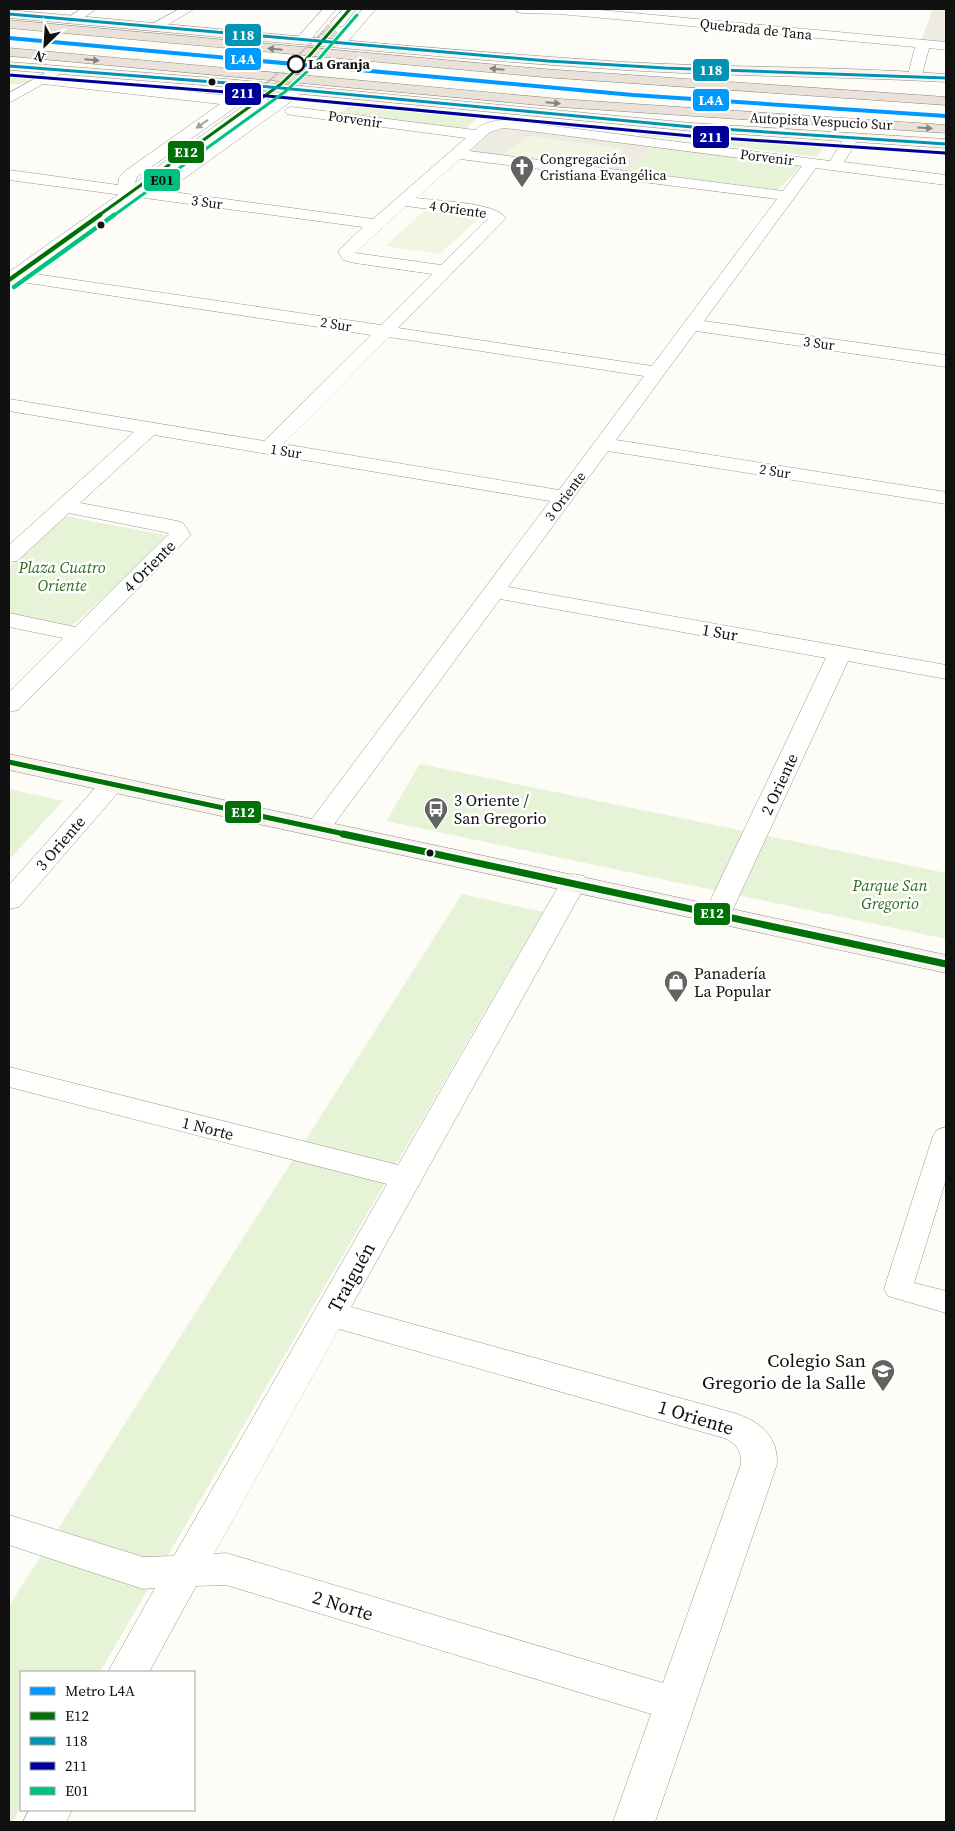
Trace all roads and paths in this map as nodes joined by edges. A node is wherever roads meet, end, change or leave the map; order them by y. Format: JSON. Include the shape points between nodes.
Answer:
{"nodes":[{"id":1,"x":90,"y":9,"type":"edge"},
{"id":2,"x":188,"y":9,"type":"edge"},
{"id":3,"x":330,"y":9,"type":"edge"},
{"id":4,"x":350,"y":9,"type":"edge"},
{"id":5,"x":370,"y":9,"type":"edge"},
{"id":6,"x":522,"y":9,"type":"edge"},
{"id":7,"x":558,"y":9,"type":"edge"},
{"id":8,"x":9,"y":14,"type":"edge"},
{"id":9,"x":70,"y":20,"type":"junction"},
{"id":10,"x":338,"y":23,"type":"tunnel mouth"},
{"id":11,"x":9,"y":24,"type":"edge"},
{"id":12,"x":154,"y":27,"type":"junction"},
{"id":13,"x":324,"y":31,"type":"dead end"},
{"id":14,"x":302,"y":41,"type":"junction"},
{"id":15,"x":338,"y":44,"type":"junction"},
{"id":16,"x":923,"y":44,"type":"junction"},
{"id":17,"x":946,"y":46,"type":"edge"},
{"id":18,"x":9,"y":52,"type":"edge"},
{"id":19,"x":296,"y":56,"type":"dead end"},
{"id":20,"x":9,"y":66,"type":"edge"},
{"id":21,"x":57,"y":70,"type":"junction"},
{"id":22,"x":279,"y":72,"type":"dead end"},
{"id":23,"x":916,"y":75,"type":"junction"},
{"id":24,"x":615,"y":78,"type":"junction"},
{"id":25,"x":946,"y":78,"type":"edge"},
{"id":26,"x":41,"y":80,"type":"junction"},
{"id":27,"x":9,"y":87,"type":"edge"},
{"id":28,"x":26,"y":89,"type":"junction"},
{"id":29,"x":299,"y":89,"type":"junction"},
{"id":30,"x":946,"y":91,"type":"edge"},
{"id":31,"x":258,"y":92,"type":"junction"},
{"id":32,"x":9,"y":99,"type":"edge"},
{"id":33,"x":235,"y":101,"type":"junction"},
{"id":34,"x":946,"y":101,"type":"edge"},
{"id":35,"x":292,"y":111,"type":"dead end"},
{"id":36,"x":498,"y":125,"type":"joint"},
{"id":37,"x":946,"y":129,"type":"edge"},
{"id":38,"x":477,"y":135,"type":"junction"},
{"id":39,"x":852,"y":138,"type":"junction"},
{"id":40,"x":946,"y":144,"type":"edge"},
{"id":41,"x":456,"y":154,"type":"junction"},
{"id":42,"x":812,"y":163,"type":"junction"},
{"id":43,"x":834,"y":166,"type":"junction"},
{"id":44,"x":9,"y":175,"type":"edge"},
{"id":45,"x":946,"y":180,"type":"edge"},
{"id":46,"x":133,"y":192,"type":"junction"},
{"id":47,"x":787,"y":196,"type":"junction"},
{"id":48,"x":402,"y":201,"type":"junction"},
{"id":49,"x":376,"y":224,"type":"junction"},
{"id":50,"x":446,"y":271,"type":"junction"},
{"id":51,"x":12,"y":278,"type":"edge"},
{"id":52,"x":692,"y":326,"type":"junction"},
{"id":53,"x":385,"y":331,"type":"junction"},
{"id":54,"x":946,"y":361,"type":"edge"},
{"id":55,"x":657,"y":372,"type":"junction"},
{"id":56,"x":9,"y":405,"type":"edge"},
{"id":57,"x":150,"y":428,"type":"junction"},
{"id":58,"x":604,"y":444,"type":"junction"},
{"id":59,"x":268,"y":448,"type":"junction"},
{"id":60,"x":564,"y":497,"type":"junction"},
{"id":61,"x":946,"y":498,"type":"edge"},
{"id":62,"x":64,"y":506,"type":"junction"},
{"id":63,"x":9,"y":556,"type":"edge"},
{"id":64,"x":494,"y":592,"type":"junction"},
{"id":65,"x":9,"y":620,"type":"edge"},
{"id":66,"x":80,"y":635,"type":"junction"},
{"id":67,"x":840,"y":653,"type":"junction"},
{"id":68,"x":946,"y":672,"type":"edge"},
{"id":69,"x":9,"y":705,"type":"edge"},
{"id":70,"x":9,"y":762,"type":"edge"},
{"id":71,"x":112,"y":784,"type":"junction"},
{"id":72,"x":318,"y":828,"type":"junction"},
{"id":73,"x":574,"y":882,"type":"junction"},
{"id":74,"x":9,"y":901,"type":"edge"},
{"id":75,"x":718,"y":914,"type":"junction"},
{"id":76,"x":946,"y":964,"type":"edge"},
{"id":77,"x":9,"y":1077,"type":"edge"},
{"id":78,"x":946,"y":1136,"type":"edge"},
{"id":79,"x":407,"y":1178,"type":"junction"},
{"id":80,"x":946,"y":1302,"type":"edge"},
{"id":81,"x":331,"y":1314,"type":"junction"},
{"id":82,"x":9,"y":1530,"type":"edge"},
{"id":83,"x":186,"y":1571,"type":"junction"},
{"id":84,"x":129,"y":1671,"type":"edge"},
{"id":85,"x":676,"y":1704,"type":"junction"},
{"id":86,"x":50,"y":1811,"type":"edge"},
{"id":87,"x":44,"y":1822,"type":"edge"},
{"id":88,"x":634,"y":1822,"type":"edge"}],
"edges":[{"from":1,"to":9,"type":"street"},
{"from":2,"to":12,"type":"street"},
{"from":3,"to":14,"type":"street"},
{"from":4,"to":10,"type":"street"},
{"from":5,"to":15,"type":"street"},
{"from":6,"to":7,"type":"street","name":"Quebrada de Tana"},
{"from":7,"to":16,"type":"street","name":"Quebrada de Tana"},
{"from":8,"to":9,"type":"main road"},
{"from":9,"to":12,"type":"main road"},
{"from":24,"to":11,"type":"highway","name":"Autopista Vespucio Sur","one_way":true},
{"from":12,"to":14,"type":"main road"},
{"from":13,"to":19,"type":"path","bridge":true},
{"from":14,"to":15,"type":"main road"},
{"from":15,"to":23,"type":"main road","via":[[641,67]]},
{"from":16,"to":17,"type":"street","name":"Quebrada de Tana"},
{"from":16,"to":23,"type":"street"},
{"from":18,"to":37,"type":"highway","name":"Autopista Vespucio Sur","one_way":true,"via":[[596,106]]},
{"from":20,"to":21,"type":"main road"},
{"from":21,"to":26,"type":"street"},
{"from":21,"to":31,"type":"main road"},
{"from":22,"to":31,"type":"path","bridge":true},
{"from":23,"to":25,"type":"main road"},
{"from":24,"to":30,"type":"highway","via":[[786,82]]},
{"from":24,"to":34,"type":"highway","name":"Autopista Vespucio Sur"},
{"from":26,"to":28,"type":"street"},
{"from":26,"to":33,"type":"street"},
{"from":27,"to":28,"type":"street"},
{"from":28,"to":32,"type":"street"},
{"from":29,"to":31,"type":"main road"},
{"from":29,"to":39,"type":"main road","via":[[653,123]]},
{"from":29,"to":46,"type":"street","via":[[178,175]]},
{"from":31,"to":33,"type":"street"},
{"from":31,"to":46,"type":"street"},
{"from":33,"to":46,"type":"street","one_way":true,"via":[[131,174],[126,182]]},
{"from":35,"to":38,"type":"street","name":"Porvenir"},
{"from":36,"to":38,"type":"street","name":"4 Oriente"},
{"from":36,"to":42,"type":"street","name":"Porvenir"},
{"from":38,"to":41,"type":"street","name":"4 Oriente"},
{"from":39,"to":40,"type":"main road"},
{"from":39,"to":43,"type":"street"},
{"from":41,"to":47,"type":"street"},
{"from":41,"to":48,"type":"street","name":"4 Oriente"},
{"from":42,"to":43,"type":"street","name":"Porvenir"},
{"from":42,"to":47,"type":"street","name":"3 Oriente"},
{"from":43,"to":45,"type":"street","name":"Porvenir"},
{"from":44,"to":46,"type":"street","name":"3 Sur"},
{"from":46,"to":49,"type":"street","name":"3 Sur"},
{"from":46,"to":51,"type":"street"},
{"from":47,"to":52,"type":"street","name":"3 Oriente"},
{"from":48,"to":49,"type":"street","name":"4 Oriente"},
{"from":48,"to":50,"type":"street","name":"4 Oriente","via":[[496,215],[497,220]]},
{"from":49,"to":50,"type":"street","name":"4 Oriente","via":[[347,253],[354,258]]},
{"from":50,"to":53,"type":"street","name":"4 Oriente"},
{"from":51,"to":53,"type":"street","name":"2 Sur"},
{"from":52,"to":54,"type":"street","name":"3 Sur"},
{"from":52,"to":55,"type":"street","name":"3 Oriente"},
{"from":53,"to":55,"type":"street","name":"2 Sur"},
{"from":53,"to":59,"type":"street","name":"4 Oriente"},
{"from":55,"to":58,"type":"street","name":"3 Oriente"},
{"from":56,"to":57,"type":"street","name":"1 Sur"},
{"from":57,"to":59,"type":"street","name":"1 Sur"},
{"from":57,"to":62,"type":"street"},
{"from":58,"to":60,"type":"street","name":"3 Oriente"},
{"from":58,"to":61,"type":"street","name":"2 Sur"},
{"from":59,"to":60,"type":"street","name":"1 Sur"},
{"from":60,"to":64,"type":"street","name":"3 Oriente"},
{"from":62,"to":63,"type":"street"},
{"from":62,"to":66,"type":"street","name":"4 Oriente","via":[[169,526],[180,534]]},
{"from":64,"to":67,"type":"street","name":"1 Sur"},
{"from":64,"to":72,"type":"street","name":"3 Oriente"},
{"from":65,"to":66,"type":"street"},
{"from":66,"to":69,"type":"street","name":"4 Oriente"},
{"from":67,"to":68,"type":"street","name":"1 Sur"},
{"from":67,"to":75,"type":"street","name":"2 Oriente"},
{"from":70,"to":71,"type":"main road"},
{"from":71,"to":72,"type":"main road"},
{"from":71,"to":74,"type":"street","name":"3 Oriente"},
{"from":72,"to":73,"type":"main road"},
{"from":73,"to":75,"type":"main road"},
{"from":73,"to":79,"type":"street","name":"Traiguén"},
{"from":75,"to":76,"type":"main road"},
{"from":77,"to":79,"type":"street","name":"1 Norte"},
{"from":78,"to":80,"type":"lane","via":[[898,1289]]},
{"from":79,"to":81,"type":"street","name":"Traiguén"},
{"from":81,"to":83,"type":"street","name":"Traiguén"},
{"from":81,"to":85,"type":"street","name":"1 Oriente","via":[[734,1426],[755,1441],[760,1452],[759,1464]]},
{"from":82,"to":83,"type":"street","name":"2 Norte","via":[[142,1573]]},
{"from":83,"to":84,"type":"street","name":"Traiguén"},
{"from":83,"to":85,"type":"street","name":"2 Norte","via":[[226,1570]]},
{"from":85,"to":88,"type":"street","name":"1 Oriente"},
{"from":86,"to":87,"type":"street"}]}
